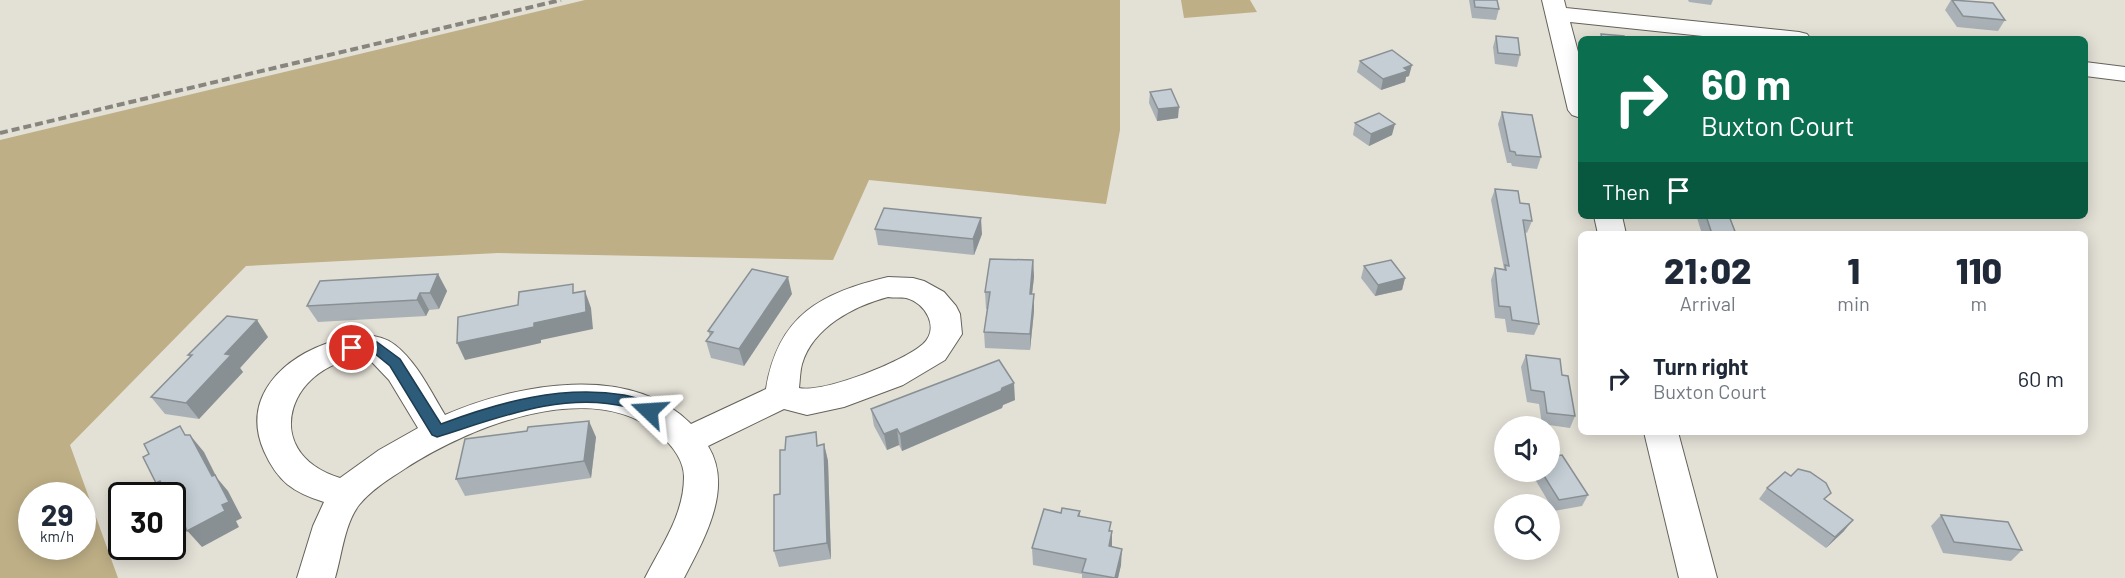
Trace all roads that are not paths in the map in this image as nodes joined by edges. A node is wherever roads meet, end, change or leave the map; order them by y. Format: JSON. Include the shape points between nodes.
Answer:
{"nodes":[{"id":1,"x":1555,"y":7,"type":"edge"},
{"id":2,"x":1776,"y":36,"type":"edge"},
{"id":3,"x":2088,"y":69,"type":"edge"},
{"id":4,"x":2125,"y":74,"type":"edge"},
{"id":5,"x":1578,"y":98,"type":"edge"},
{"id":6,"x":781,"y":396,"type":"junction"},
{"id":7,"x":437,"y":431,"type":"junction"},
{"id":8,"x":1662,"y":435,"type":"edge"},
{"id":9,"x":686,"y":441,"type":"junction"},
{"id":10,"x":346,"y":495,"type":"junction"},
{"id":11,"x":316,"y":578,"type":"edge"},
{"id":12,"x":664,"y":578,"type":"edge"},
{"id":13,"x":1698,"y":578,"type":"edge"}],
"edges":[{"from":1,"to":2,"type":"street"},
{"from":1,"to":5,"type":"street"},
{"from":3,"to":4,"type":"street"},
{"from":6,"to":6,"type":"street","via":[[786,363],[800,339],[822,313],[857,295],[888,287],[913,288],[933,299],[945,314],[946,334],[934,352],[892,376],[832,398],[807,402]]},
{"from":6,"to":9,"type":"street"},
{"from":7,"to":9,"type":"street","via":[[549,399],[596,397],[632,402],[666,419]]},
{"from":7,"to":10,"type":"street"},
{"from":7,"to":10,"type":"street","via":[[395,362],[377,348],[352,348],[324,356],[299,370],[281,389],[273,412],[273,433],[302,478]]},
{"from":8,"to":13,"type":"street"},
{"from":9,"to":12,"type":"street","via":[[700,463],[702,484],[693,518]]},
{"from":10,"to":11,"type":"street"}]}
